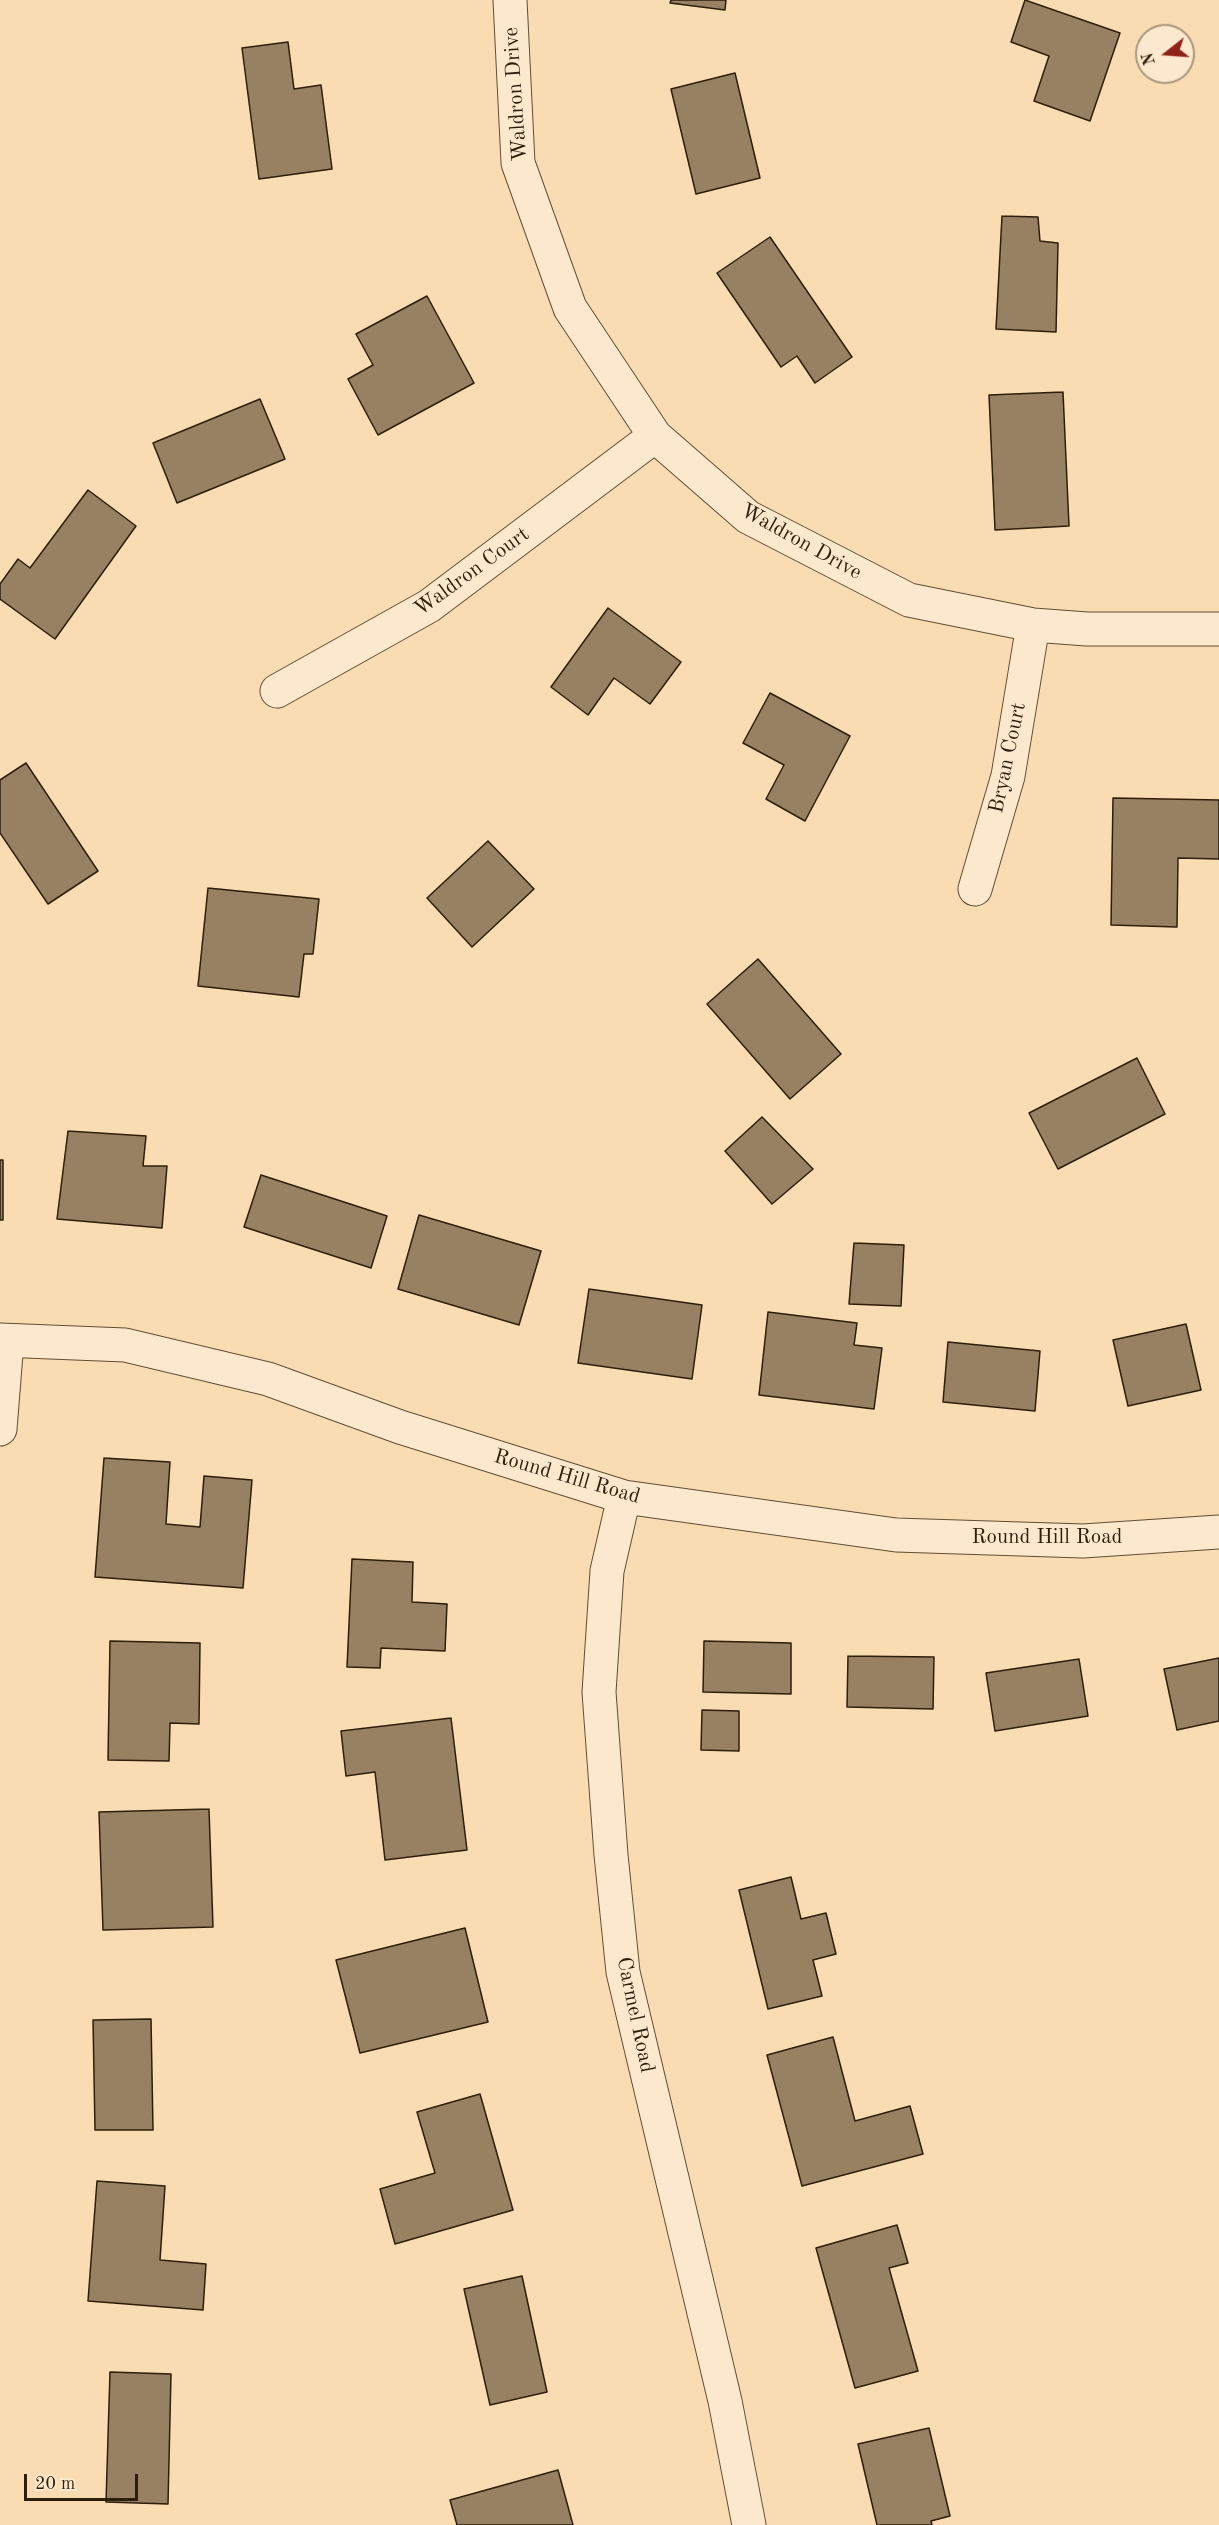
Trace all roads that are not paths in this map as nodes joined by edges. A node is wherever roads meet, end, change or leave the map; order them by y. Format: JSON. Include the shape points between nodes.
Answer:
{"nodes":[{"id":1,"x":510,"y":0,"type":"edge"},
{"id":2,"x":655,"y":436,"type":"junction"},
{"id":3,"x":1033,"y":626,"type":"junction"},
{"id":4,"x":1219,"y":629,"type":"edge"},
{"id":5,"x":277,"y":691,"type":"dead end"},
{"id":6,"x":975,"y":890,"type":"dead end"},
{"id":7,"x":4,"y":1341,"type":"edge"},
{"id":8,"x":0,"y":1429,"type":"edge"},
{"id":9,"x":624,"y":1497,"type":"junction"},
{"id":10,"x":1219,"y":1532,"type":"edge"},
{"id":11,"x":749,"y":2525,"type":"edge"}],
"edges":[{"from":1,"to":2,"type":"street","name":"Waldron Drive","via":[[518,163],[570,308]]},
{"from":2,"to":3,"type":"street","name":"Waldron Drive","via":[[748,517],[899,595]]},
{"from":2,"to":5,"type":"street","name":"Waldron Court","via":[[429,606]]},
{"from":3,"to":4,"type":"street","name":"Waldron Drive"},
{"from":3,"to":6,"type":"street","name":"Bryan Court","via":[[1008,776]]},
{"from":7,"to":8,"type":"street"},
{"from":7,"to":9,"type":"street","name":"Round Hill Road","via":[[124,1345],[268,1379],[400,1427]]},
{"from":9,"to":10,"type":"street","name":"Round Hill Road","via":[[896,1535],[1083,1541]]},
{"from":9,"to":11,"type":"street","name":"Carmel Road","via":[[607,1571],[599,1692],[623,1972],[725,2401]]}]}
